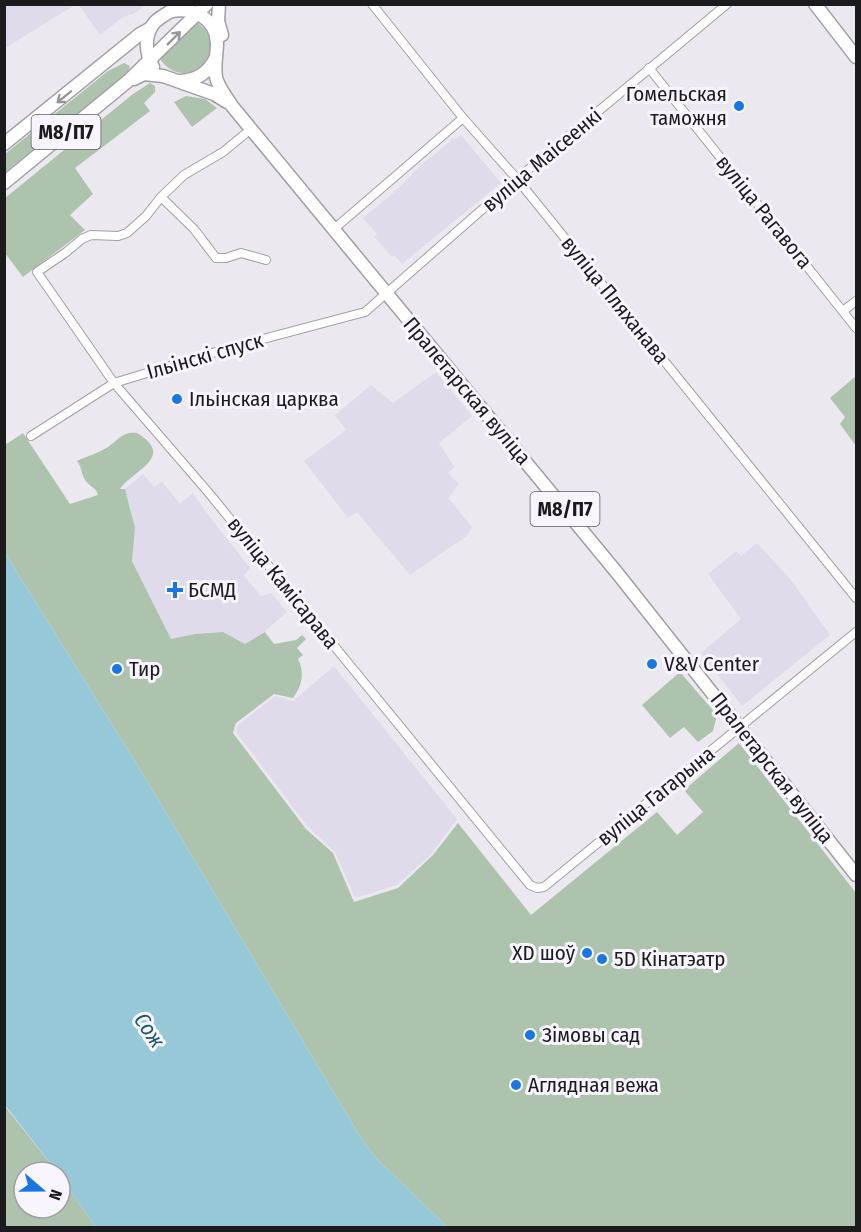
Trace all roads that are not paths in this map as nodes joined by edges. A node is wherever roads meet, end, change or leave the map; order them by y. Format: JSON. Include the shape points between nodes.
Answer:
{"nodes":[{"id":1,"x":219,"y":4,"type":"edge"},
{"id":2,"x":372,"y":4,"type":"edge"},
{"id":3,"x":727,"y":4,"type":"edge"},
{"id":4,"x":815,"y":4,"type":"edge"},
{"id":5,"x":174,"y":8,"type":"edge"},
{"id":6,"x":203,"y":9,"type":"edge"},
{"id":7,"x":151,"y":28,"type":"junction"},
{"id":8,"x":217,"y":53,"type":"junction"},
{"id":9,"x":856,"y":57,"type":"edge"},
{"id":10,"x":150,"y":62,"type":"junction"},
{"id":11,"x":650,"y":68,"type":"junction"},
{"id":12,"x":163,"y":76,"type":"junction"},
{"id":13,"x":128,"y":81,"type":"junction"},
{"id":14,"x":178,"y":81,"type":"junction"},
{"id":15,"x":224,"y":93,"type":"junction"},
{"id":16,"x":232,"y":106,"type":"junction"},
{"id":17,"x":463,"y":118,"type":"junction"},
{"id":18,"x":251,"y":129,"type":"junction"},
{"id":19,"x":4,"y":144,"type":"edge"},
{"id":20,"x":517,"y":179,"type":"junction"},
{"id":21,"x":4,"y":183,"type":"edge"},
{"id":22,"x":161,"y":197,"type":"junction"},
{"id":23,"x":334,"y":229,"type":"junction"},
{"id":24,"x":266,"y":260,"type":"dead end"},
{"id":25,"x":386,"y":295,"type":"junction"},
{"id":26,"x":856,"y":301,"type":"edge"},
{"id":27,"x":843,"y":311,"type":"junction"},
{"id":28,"x":856,"y":328,"type":"edge"},
{"id":29,"x":114,"y":382,"type":"junction"},
{"id":30,"x":31,"y":436,"type":"dead end"},
{"id":31,"x":856,"y":597,"type":"edge"},
{"id":32,"x":856,"y":632,"type":"edge"},
{"id":33,"x":740,"y":727,"type":"junction"},
{"id":34,"x":856,"y":875,"type":"edge"},
{"id":35,"x":537,"y":888,"type":"joint"}],
"edges":[{"from":1,"to":15,"type":"main road"},
{"from":2,"to":17,"type":"street","name":"вуліца Пляханава"},
{"from":3,"to":11,"type":"street","name":"вуліца Маісеенкі"},
{"from":4,"to":9,"type":"main road"},
{"from":5,"to":6,"type":"main road","number":"М8/П7"},
{"from":5,"to":7,"type":"main road","number":"М8/П7"},
{"from":6,"to":8,"type":"main road","number":"М8/П7","via":[[215,32]]},
{"from":10,"to":6,"type":"main road","one_way":true},
{"from":7,"to":10,"type":"main road","via":[[147,39]]},
{"from":7,"to":19,"type":"main road","number":"М8/П7","one_way":true},
{"from":8,"to":14,"type":"main road","via":[[199,77]]},
{"from":8,"to":15,"type":"main road","name":"Пралетарская вуліца","number":"М8/П7","via":[[216,78]]},
{"from":10,"to":12,"type":"main road","number":"М8/П7"},
{"from":10,"to":13,"type":"main road"},
{"from":11,"to":20,"type":"street","name":"вуліца Маісеенкі"},
{"from":11,"to":27,"type":"street","name":"вуліца Рагавога"},
{"from":12,"to":13,"type":"main road","number":"М8/П7","via":[[144,74]]},
{"from":12,"to":14,"type":"main road","number":"М8/П7"},
{"from":13,"to":21,"type":"main road","number":"М8/П7"},
{"from":14,"to":16,"type":"main road","name":"Пралетарская вуліца","number":"М8/П7","via":[[214,94]]},
{"from":15,"to":16,"type":"main road","name":"Пралетарская вуліца","number":"М8/П7"},
{"from":16,"to":18,"type":"main road","name":"Пралетарская вуліца","number":"М8/П7"},
{"from":17,"to":20,"type":"street","name":"вуліца Пляханава"},
{"from":17,"to":23,"type":"street"},
{"from":18,"to":22,"type":"street","via":[[223,153],[184,175]]},
{"from":18,"to":23,"type":"main road","name":"Пралетарская вуліца","number":"М8/П7"},
{"from":20,"to":25,"type":"street","name":"вуліца Маісеенкі"},
{"from":20,"to":31,"type":"street","name":"вуліца Пляханава"},
{"from":22,"to":24,"type":"street","via":[[194,229],[216,258],[241,253]]},
{"from":22,"to":29,"type":"street","name":"вуліца Камісарава","via":[[127,233],[82,239],[37,272]]},
{"from":23,"to":25,"type":"main road","name":"Пралетарская вуліца","number":"М8/П7"},
{"from":25,"to":29,"type":"street","name":"Ільінскі спуск","via":[[357,315]]},
{"from":25,"to":33,"type":"main road","name":"Пралетарская вуліца","number":"М8/П7"},
{"from":26,"to":27,"type":"street"},
{"from":27,"to":28,"type":"street","name":"вуліца Рагавога"},
{"from":29,"to":30,"type":"street","name":"Ільінскі спуск"},
{"from":29,"to":35,"type":"street","name":"вуліца Камісарава","via":[[530,885]]},
{"from":32,"to":33,"type":"street","name":"вуліца Гагарына"},
{"from":33,"to":34,"type":"main road","name":"Пралетарская вуліца","number":"М8/П7"},
{"from":33,"to":35,"type":"street","name":"вуліца Гагарына","via":[[544,887]]}]}
